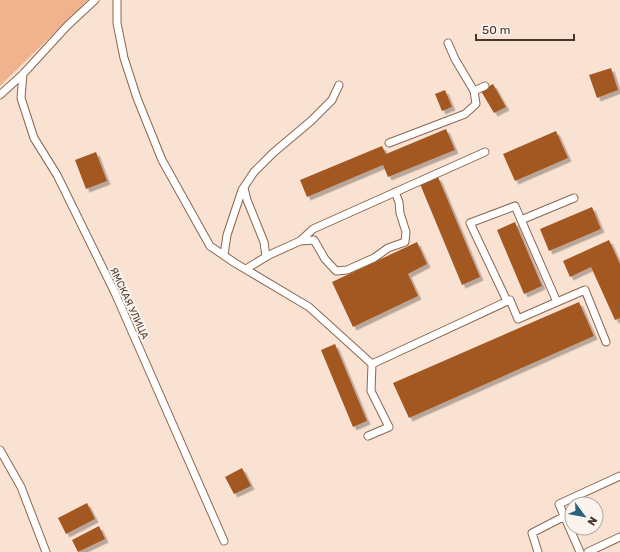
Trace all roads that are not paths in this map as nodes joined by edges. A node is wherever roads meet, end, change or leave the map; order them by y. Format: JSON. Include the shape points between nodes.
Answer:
{"nodes":[{"id":1,"x":95,"y":0,"type":"edge"},
{"id":2,"x":117,"y":0,"type":"edge"},
{"id":3,"x":448,"y":43,"type":"dead end"},
{"id":4,"x":23,"y":74,"type":"junction"},
{"id":5,"x":339,"y":85,"type":"dead end"},
{"id":6,"x":485,"y":86,"type":"dead end"},
{"id":7,"x":474,"y":91,"type":"junction"},
{"id":8,"x":0,"y":95,"type":"edge"},
{"id":9,"x":389,"y":144,"type":"dead end"},
{"id":10,"x":485,"y":152,"type":"dead end"},
{"id":11,"x":244,"y":188,"type":"junction"},
{"id":12,"x":395,"y":192,"type":"junction"},
{"id":13,"x":574,"y":198,"type":"dead end"},
{"id":14,"x":521,"y":220,"type":"junction"},
{"id":15,"x":300,"y":241,"type":"junction"},
{"id":16,"x":224,"y":255,"type":"junction"},
{"id":17,"x":266,"y":257,"type":"junction"},
{"id":18,"x":246,"y":269,"type":"junction"},
{"id":19,"x":507,"y":301,"type":"junction"},
{"id":20,"x":557,"y":302,"type":"junction"},
{"id":21,"x":606,"y":342,"type":"dead end"},
{"id":22,"x":372,"y":364,"type":"junction"},
{"id":23,"x":368,"y":436,"type":"dead end"},
{"id":24,"x":0,"y":450,"type":"edge"},
{"id":25,"x":620,"y":476,"type":"edge"},
{"id":26,"x":576,"y":496,"type":"edge"},
{"id":27,"x":564,"y":502,"type":"edge"},
{"id":28,"x":564,"y":514,"type":"edge"},
{"id":29,"x":564,"y":517,"type":"edge"},
{"id":30,"x":573,"y":536,"type":"edge"},
{"id":31,"x":620,"y":537,"type":"edge"},
{"id":32,"x":224,"y":541,"type":"dead end"},
{"id":33,"x":46,"y":552,"type":"edge"},
{"id":34,"x":538,"y":552,"type":"edge"},
{"id":35,"x":580,"y":552,"type":"edge"},
{"id":36,"x":588,"y":552,"type":"edge"}],
"edges":[{"from":1,"to":4,"type":"lane"},
{"from":2,"to":16,"type":"lane","via":[[117,23],[124,58],[162,160],[210,246]]},
{"from":3,"to":7,"type":"lane"},
{"from":4,"to":8,"type":"lane"},
{"from":4,"to":32,"type":"lane","name":"ЯМСКАЯ УЛИЦА","via":[[21,98],[34,138],[57,175],[115,293]]},
{"from":5,"to":11,"type":"lane","via":[[332,100],[273,153],[254,172]]},
{"from":6,"to":7,"type":"lane"},
{"from":7,"to":9,"type":"lane","via":[[476,104],[465,114]]},
{"from":10,"to":12,"type":"lane"},
{"from":11,"to":16,"type":"lane","via":[[227,235]]},
{"from":11,"to":17,"type":"lane","via":[[264,242]]},
{"from":12,"to":15,"type":"lane","via":[[313,229]]},
{"from":12,"to":15,"type":"lane","via":[[406,232],[405,242],[388,248],[374,258],[346,270],[336,271],[325,259],[314,240]]},
{"from":13,"to":14,"type":"lane"},
{"from":14,"to":19,"type":"lane","via":[[515,206],[470,223]]},
{"from":14,"to":20,"type":"lane"},
{"from":15,"to":17,"type":"lane"},
{"from":16,"to":18,"type":"lane"},
{"from":17,"to":18,"type":"lane"},
{"from":18,"to":22,"type":"lane","via":[[308,307]]},
{"from":19,"to":20,"type":"lane","via":[[510,300],[518,319]]},
{"from":19,"to":22,"type":"lane"},
{"from":20,"to":21,"type":"lane","via":[[585,290]]},
{"from":22,"to":23,"type":"lane","via":[[371,391],[389,427]]},
{"from":24,"to":33,"type":"lane","via":[[21,487]]},
{"from":25,"to":26,"type":"lane"},
{"from":27,"to":28,"type":"lane","via":[[559,504]]},
{"from":29,"to":34,"type":"lane","via":[[532,533]]},
{"from":30,"to":35,"type":"lane"},
{"from":31,"to":36,"type":"lane"}]}
